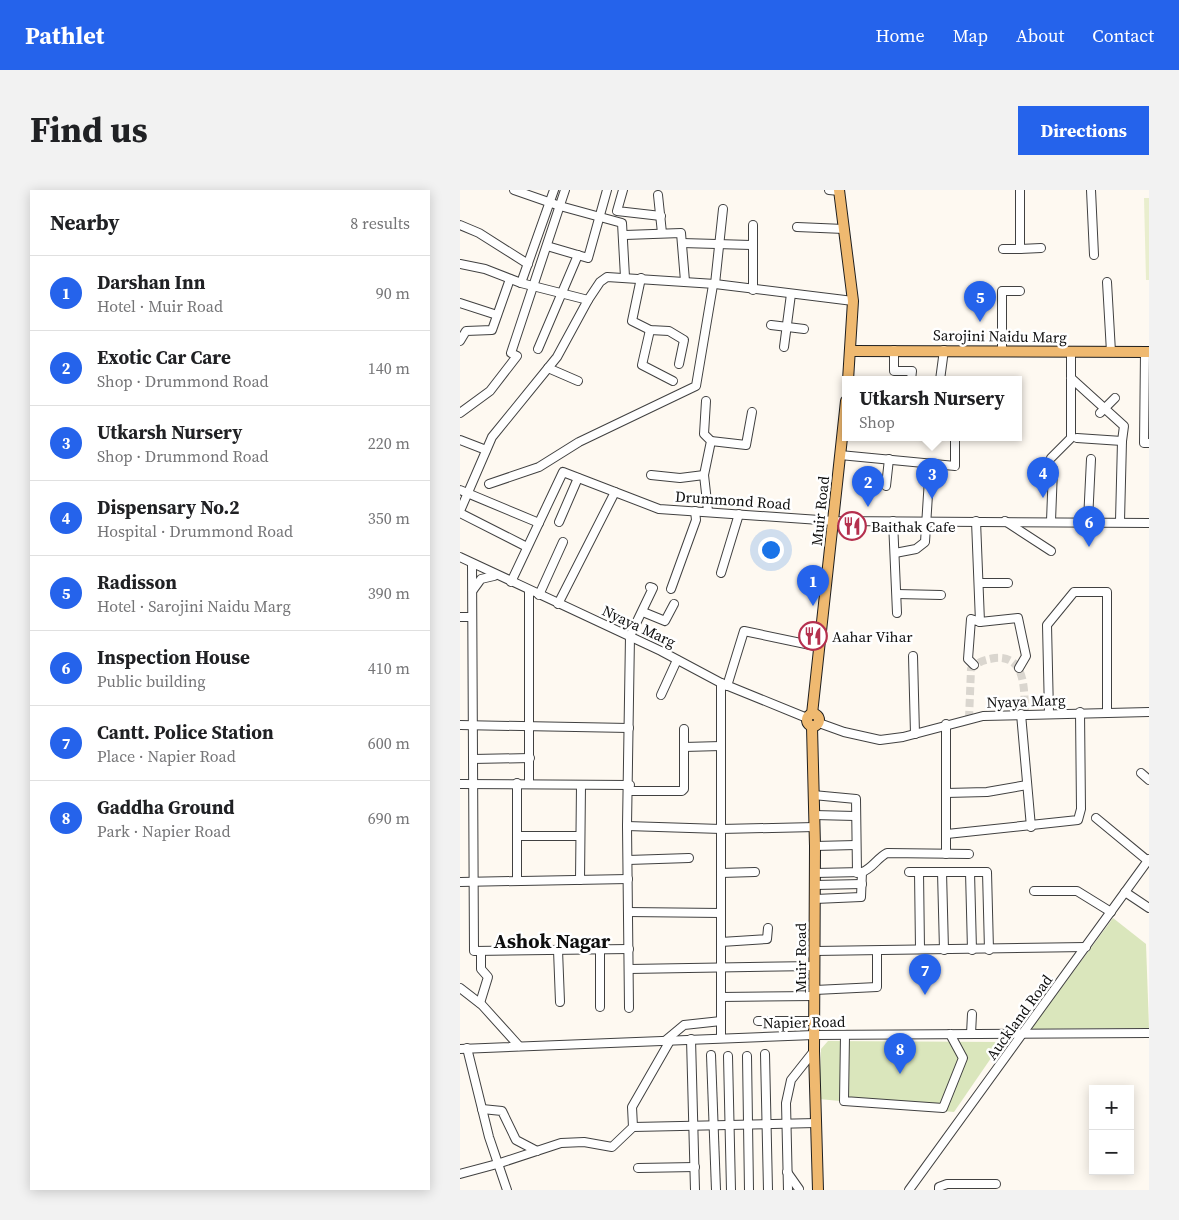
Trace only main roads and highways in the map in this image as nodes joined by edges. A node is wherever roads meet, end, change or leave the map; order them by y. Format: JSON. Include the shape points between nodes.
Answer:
{"nodes":[{"id":1,"x":835,"y":190,"type":"edge"},
{"id":2,"x":850,"y":351,"type":"junction"},
{"id":3,"x":1147,"y":352,"type":"edge"},
{"id":4,"x":848,"y":376,"type":"edge"},
{"id":5,"x":842,"y":441,"type":"edge"},
{"id":6,"x":818,"y":1190,"type":"edge"}],
"edges":[{"from":1,"to":2,"type":"main road","via":[[844,229],[853,301]]},
{"from":2,"to":3,"type":"main road","name":"Sarojini Naidu Marg"},
{"from":2,"to":4,"type":"main road"},
{"from":5,"to":6,"type":"main road","name":"Muir Road","via":[[812,720]]}]}
